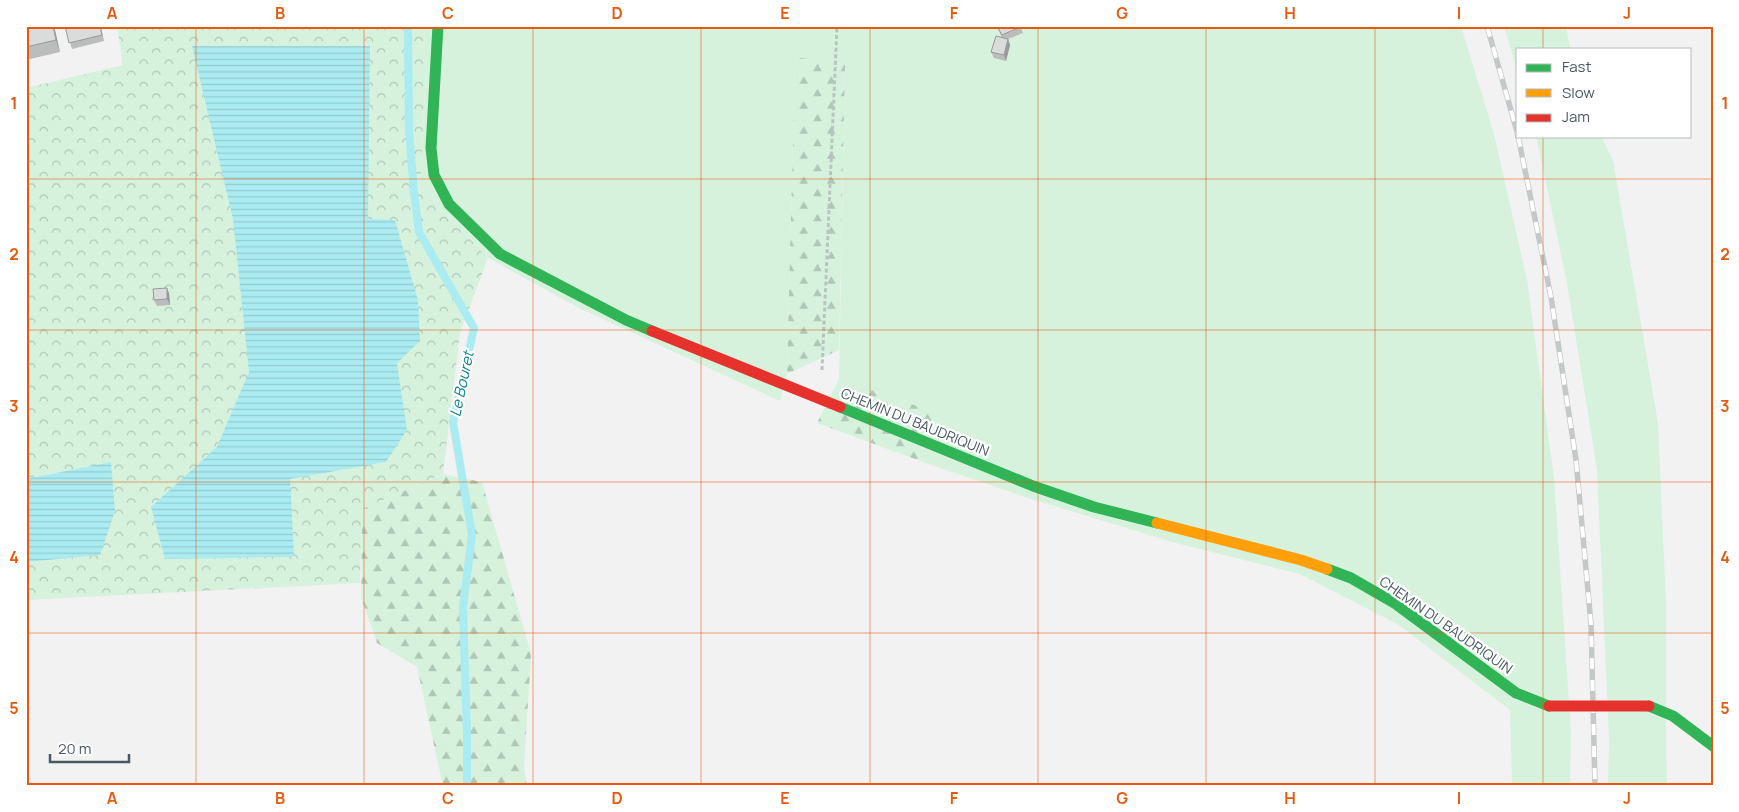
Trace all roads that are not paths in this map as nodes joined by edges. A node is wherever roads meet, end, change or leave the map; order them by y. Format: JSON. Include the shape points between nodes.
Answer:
{"nodes":[{"id":1,"x":438,"y":26,"type":"edge"},
{"id":2,"x":1713,"y":746,"type":"edge"}],
"edges":[{"from":1,"to":2,"type":"street","name":"CHEMIN DU BAUDRIQUIN","bridge":true,"via":[[431,148],[434,175],[449,204],[500,254],[626,320],[1033,486],[1094,507],[1301,560],[1351,578],[1396,604],[1516,693],[1548,706],[1649,706],[1673,716]]}]}
